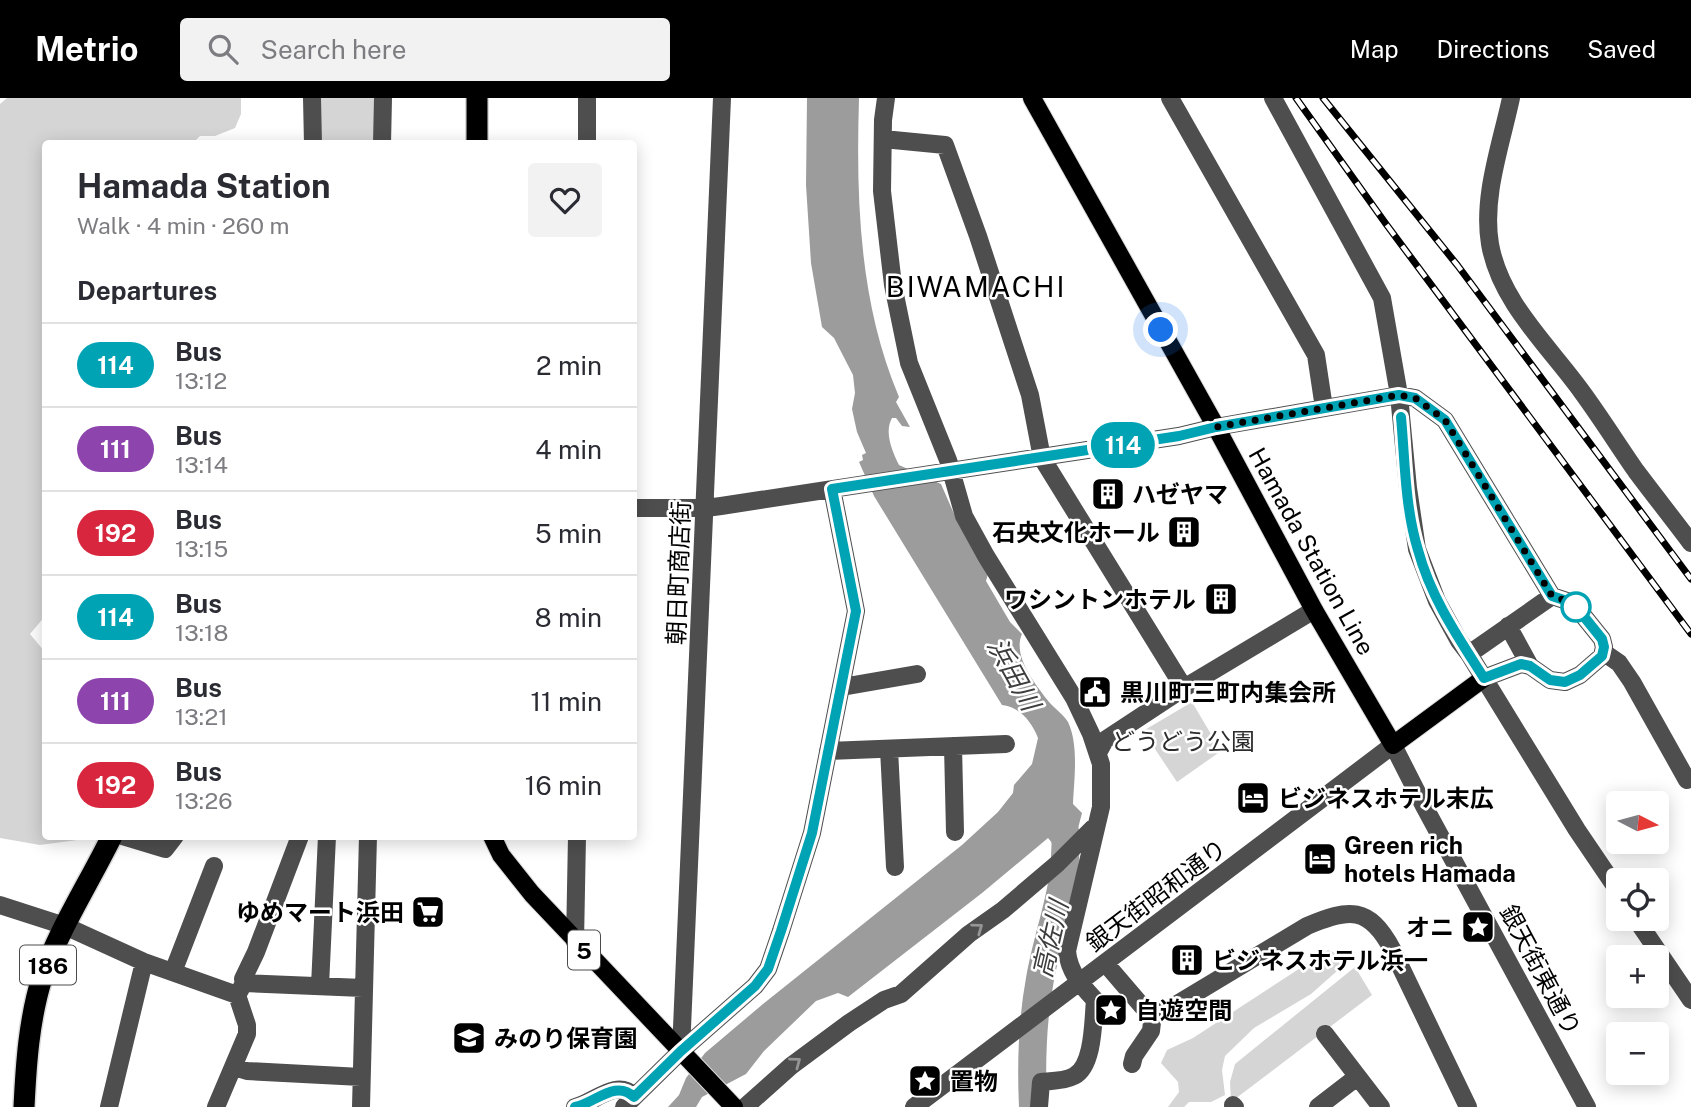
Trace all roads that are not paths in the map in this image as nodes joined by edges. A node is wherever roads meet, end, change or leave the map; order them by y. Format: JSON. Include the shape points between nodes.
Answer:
{"nodes":[{"id":1,"x":312,"y":98,"type":"edge"},
{"id":2,"x":383,"y":98,"type":"edge"},
{"id":3,"x":477,"y":98,"type":"edge"},
{"id":4,"x":587,"y":98,"type":"edge"},
{"id":5,"x":722,"y":98,"type":"edge"},
{"id":6,"x":886,"y":98,"type":"edge"},
{"id":7,"x":1032,"y":98,"type":"edge"},
{"id":8,"x":1170,"y":98,"type":"edge"},
{"id":9,"x":1273,"y":98,"type":"edge"},
{"id":10,"x":1511,"y":98,"type":"edge"},
{"id":11,"x":883,"y":139,"type":"junction"},
{"id":12,"x":313,"y":140,"type":"edge"},
{"id":13,"x":382,"y":140,"type":"edge"},
{"id":14,"x":477,"y":140,"type":"edge"},
{"id":15,"x":587,"y":140,"type":"edge"},
{"id":16,"x":1399,"y":395,"type":"junction"},
{"id":17,"x":1324,"y":408,"type":"junction"},
{"id":18,"x":1216,"y":427,"type":"junction"},
{"id":19,"x":1042,"y":458,"type":"junction"},
{"id":20,"x":946,"y":472,"type":"junction"},
{"id":21,"x":832,"y":489,"type":"junction"},
{"id":22,"x":637,"y":508,"type":"edge"},
{"id":23,"x":706,"y":508,"type":"junction"},
{"id":24,"x":1691,"y":543,"type":"edge"},
{"id":25,"x":1552,"y":596,"type":"junction"},
{"id":26,"x":1314,"y":610,"type":"junction"},
{"id":27,"x":1508,"y":626,"type":"junction"},
{"id":28,"x":1602,"y":652,"type":"junction"},
{"id":29,"x":1469,"y":654,"type":"junction"},
{"id":30,"x":1530,"y":666,"type":"junction"},
{"id":31,"x":917,"y":674,"type":"dead end"},
{"id":32,"x":1484,"y":678,"type":"junction"},
{"id":33,"x":842,"y":687,"type":"junction"},
{"id":34,"x":1184,"y":688,"type":"junction"},
{"id":35,"x":1006,"y":744,"type":"dead end"},
{"id":36,"x":1393,"y":745,"type":"junction"},
{"id":37,"x":953,"y":746,"type":"junction"},
{"id":38,"x":890,"y":749,"type":"junction"},
{"id":39,"x":828,"y":751,"type":"junction"},
{"id":40,"x":1098,"y":752,"type":"junction"},
{"id":41,"x":1687,"y":780,"type":"dead end"},
{"id":42,"x":1096,"y":825,"type":"junction"},
{"id":43,"x":955,"y":832,"type":"dead end"},
{"id":44,"x":110,"y":840,"type":"edge"},
{"id":45,"x":136,"y":840,"type":"edge"},
{"id":46,"x":172,"y":840,"type":"edge"},
{"id":47,"x":298,"y":840,"type":"edge"},
{"id":48,"x":327,"y":840,"type":"edge"},
{"id":49,"x":368,"y":840,"type":"edge"},
{"id":50,"x":494,"y":840,"type":"edge"},
{"id":51,"x":577,"y":840,"type":"edge"},
{"id":52,"x":214,"y":866,"type":"dead end"},
{"id":53,"x":895,"y":867,"type":"dead end"},
{"id":54,"x":1606,"y":873,"type":"edge"},
{"id":55,"x":0,"y":905,"type":"edge"},
{"id":56,"x":65,"y":926,"type":"junction"},
{"id":57,"x":1644,"y":931,"type":"edge"},
{"id":58,"x":575,"y":942,"type":"junction"},
{"id":59,"x":144,"y":962,"type":"junction"},
{"id":60,"x":1106,"y":964,"type":"junction"},
{"id":61,"x":173,"y":972,"type":"junction"},
{"id":62,"x":1080,"y":984,"type":"junction"},
{"id":63,"x":320,"y":986,"type":"junction"},
{"id":64,"x":363,"y":988,"type":"junction"},
{"id":65,"x":240,"y":989,"type":"junction"},
{"id":66,"x":1691,"y":1000,"type":"edge"},
{"id":67,"x":1153,"y":1013,"type":"junction"},
{"id":68,"x":1325,"y":1034,"type":"dead end"},
{"id":69,"x":683,"y":1054,"type":"junction"},
{"id":70,"x":1132,"y":1063,"type":"dead end"},
{"id":71,"x":233,"y":1067,"type":"junction"},
{"id":72,"x":361,"y":1077,"type":"junction"},
{"id":73,"x":1357,"y":1077,"type":"junction"},
{"id":74,"x":629,"y":1102,"type":"edge"},
{"id":75,"x":24,"y":1107,"type":"edge"},
{"id":76,"x":109,"y":1107,"type":"edge"},
{"id":77,"x":216,"y":1107,"type":"edge"},
{"id":78,"x":361,"y":1107,"type":"edge"},
{"id":79,"x":575,"y":1107,"type":"edge"},
{"id":80,"x":734,"y":1107,"type":"edge"},
{"id":81,"x":745,"y":1107,"type":"edge"},
{"id":82,"x":914,"y":1107,"type":"edge"},
{"id":83,"x":1040,"y":1107,"type":"edge"},
{"id":84,"x":1318,"y":1107,"type":"edge"},
{"id":85,"x":1381,"y":1107,"type":"edge"},
{"id":86,"x":1468,"y":1107,"type":"edge"},
{"id":87,"x":1587,"y":1107,"type":"edge"}],
"edges":[{"from":1,"to":12,"type":"street"},
{"from":2,"to":13,"type":"street"},
{"from":3,"to":14,"type":"highway"},
{"from":4,"to":15,"type":"street"},
{"from":5,"to":23,"type":"street","name":"朝日町商店街"},
{"from":6,"to":11,"type":"street"},
{"from":7,"to":18,"type":"main road","name":"Hamada Station Line"},
{"from":8,"to":17,"type":"street","via":[[1316,355]]},
{"from":9,"to":16,"type":"street","via":[[1382,298]]},
{"from":10,"to":24,"type":"street","via":[[1488,220],[1498,274],[1517,307]]},
{"from":11,"to":19,"type":"street","via":[[945,145],[1030,395]]},
{"from":11,"to":20,"type":"street","via":[[887,245],[909,363]]},
{"from":16,"to":17,"type":"street"},
{"from":16,"to":25,"type":"street","via":[[1415,398],[1445,420]]},
{"from":16,"to":29,"type":"street","via":[[1417,549],[1437,601]]},
{"from":17,"to":18,"type":"street"},
{"from":18,"to":19,"type":"street"},
{"from":18,"to":26,"type":"main road","name":"Hamada Station Line"},
{"from":19,"to":20,"type":"street"},
{"from":19,"to":34,"type":"street"},
{"from":20,"to":21,"type":"street"},
{"from":20,"to":40,"type":"street","via":[[971,529],[1074,698]]},
{"from":21,"to":23,"type":"street"},
{"from":21,"to":33,"type":"street","via":[[856,611]]},
{"from":22,"to":23,"type":"street"},
{"from":23,"to":69,"type":"street","name":"朝日町商店街"},
{"from":25,"to":27,"type":"street"},
{"from":25,"to":28,"type":"street","via":[[1573,603],[1602,639]]},
{"from":26,"to":34,"type":"street"},
{"from":26,"to":36,"type":"main road","name":"Hamada Station Line"},
{"from":27,"to":29,"type":"street"},
{"from":27,"to":30,"type":"street"},
{"from":28,"to":30,"type":"street","via":[[1580,675],[1565,682],[1550,680]]},
{"from":28,"to":41,"type":"street","via":[[1619,663],[1632,682]]},
{"from":29,"to":32,"type":"street"},
{"from":30,"to":32,"type":"street","via":[[1515,665]]},
{"from":31,"to":33,"type":"street"},
{"from":32,"to":36,"type":"main road"},
{"from":32,"to":54,"type":"street"},
{"from":33,"to":39,"type":"street"},
{"from":34,"to":40,"type":"street","via":[[1105,740]]},
{"from":35,"to":37,"type":"street"},
{"from":36,"to":60,"type":"street","name":"銀天街昭和通り"},
{"from":36,"to":87,"type":"street","name":"銀天街東通り"},
{"from":37,"to":38,"type":"street"},
{"from":37,"to":43,"type":"street"},
{"from":38,"to":39,"type":"street"},
{"from":38,"to":53,"type":"street"},
{"from":39,"to":69,"type":"street","via":[[812,833],[768,969]]},
{"from":40,"to":42,"type":"street","via":[[1101,807]]},
{"from":42,"to":62,"type":"street","via":[[1067,951],[1068,964]]},
{"from":81,"to":42,"type":"street","one_way":true,"via":[[849,1023],[901,994],[1057,864]]},
{"from":44,"to":56,"type":"highway","number":"186"},
{"from":45,"to":46,"type":"street","via":[[166,849]]},
{"from":47,"to":65,"type":"street"},
{"from":48,"to":63,"type":"street"},
{"from":49,"to":64,"type":"street"},
{"from":50,"to":58,"type":"main road","number":"5","via":[[518,878]]},
{"from":51,"to":58,"type":"street"},
{"from":52,"to":61,"type":"street"},
{"from":55,"to":56,"type":"street"},
{"from":56,"to":59,"type":"street"},
{"from":56,"to":75,"type":"highway","number":"186","via":[[42,978],[29,1037]]},
{"from":57,"to":66,"type":"street"},
{"from":58,"to":69,"type":"main road","number":"5"},
{"from":59,"to":61,"type":"street"},
{"from":59,"to":76,"type":"street"},
{"from":60,"to":62,"type":"street","name":"銀天街昭和通り"},
{"from":60,"to":67,"type":"street"},
{"from":61,"to":65,"type":"street"},
{"from":62,"to":82,"type":"street","name":"銀天街昭和通り"},
{"from":62,"to":83,"type":"street","via":[[1095,1000],[1085,1066],[1071,1078],[1041,1082]]},
{"from":63,"to":64,"type":"street"},
{"from":63,"to":65,"type":"street"},
{"from":64,"to":72,"type":"street"},
{"from":65,"to":71,"type":"street","via":[[247,1034]]},
{"from":67,"to":70,"type":"street","via":[[1151,1031]]},
{"from":67,"to":86,"type":"street","via":[[1164,1012],[1307,926],[1329,917],[1353,914],[1369,918],[1392,949]]},
{"from":68,"to":73,"type":"street"},
{"from":69,"to":74,"type":"street"},
{"from":69,"to":80,"type":"main road","number":"5"},
{"from":71,"to":72,"type":"street"},
{"from":71,"to":77,"type":"street"},
{"from":72,"to":78,"type":"street"},
{"from":73,"to":84,"type":"street"},
{"from":73,"to":85,"type":"street"},
{"from":74,"to":79,"type":"street","via":[[628,1090],[618,1089]]}]}
